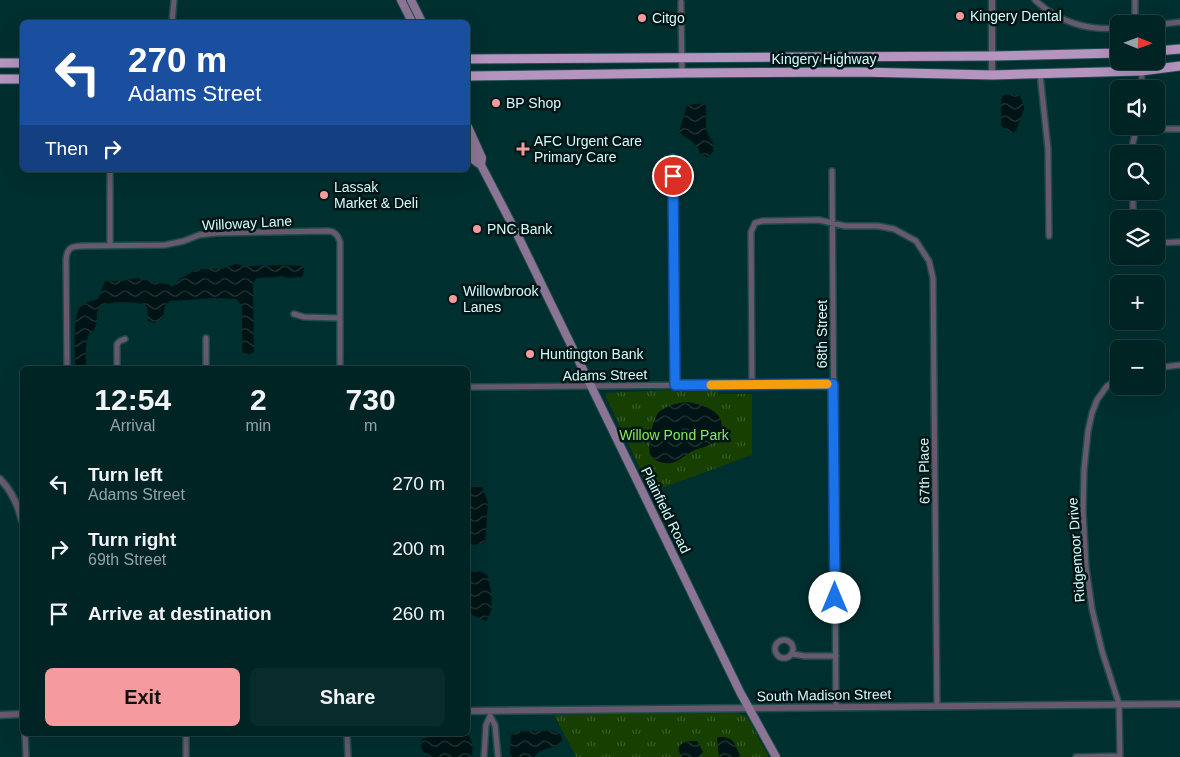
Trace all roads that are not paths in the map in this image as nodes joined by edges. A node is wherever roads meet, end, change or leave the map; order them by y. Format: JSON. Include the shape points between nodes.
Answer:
{"nodes":[{"id":1,"x":174,"y":0,"type":"edge"},
{"id":2,"x":401,"y":0,"type":"edge"},
{"id":3,"x":411,"y":0,"type":"edge"},
{"id":4,"x":992,"y":0,"type":"edge"},
{"id":5,"x":1035,"y":0,"type":"edge"},
{"id":6,"x":1134,"y":0,"type":"edge"},
{"id":7,"x":681,"y":2,"type":"dead end"},
{"id":8,"x":1135,"y":15,"type":"edge"},
{"id":9,"x":172,"y":20,"type":"edge"},
{"id":10,"x":411,"y":20,"type":"edge"},
{"id":11,"x":421,"y":20,"type":"edge"},
{"id":12,"x":1180,"y":22,"type":"edge"},
{"id":13,"x":1165,"y":24,"type":"edge"},
{"id":14,"x":1110,"y":28,"type":"edge"},
{"id":15,"x":1180,"y":49,"type":"edge"},
{"id":16,"x":1165,"y":50,"type":"edge"},
{"id":17,"x":1110,"y":53,"type":"edge"},
{"id":18,"x":992,"y":56,"type":"junction"},
{"id":19,"x":682,"y":57,"type":"junction"},
{"id":20,"x":470,"y":59,"type":"edge"},
{"id":21,"x":0,"y":63,"type":"edge"},
{"id":22,"x":20,"y":63,"type":"edge"},
{"id":23,"x":1180,"y":66,"type":"edge"},
{"id":24,"x":1141,"y":71,"type":"junction"},
{"id":25,"x":682,"y":73,"type":"junction"},
{"id":26,"x":1040,"y":74,"type":"junction"},
{"id":27,"x":992,"y":75,"type":"junction"},
{"id":28,"x":470,"y":77,"type":"edge"},
{"id":29,"x":0,"y":79,"type":"edge"},
{"id":30,"x":20,"y":79,"type":"edge"},
{"id":31,"x":1142,"y":80,"type":"edge"},
{"id":32,"x":1165,"y":129,"type":"edge"},
{"id":33,"x":1180,"y":129,"type":"edge"},
{"id":34,"x":470,"y":131,"type":"edge"},
{"id":35,"x":470,"y":150,"type":"edge"},
{"id":36,"x":673,"y":157,"type":"dead end"},
{"id":37,"x":481,"y":165,"type":"junction"},
{"id":38,"x":832,"y":171,"type":"dead end"},
{"id":39,"x":110,"y":172,"type":"edge"},
{"id":40,"x":832,"y":224,"type":"junction"},
{"id":41,"x":1049,"y":236,"type":"dead end"},
{"id":42,"x":1180,"y":242,"type":"edge"},
{"id":43,"x":1165,"y":243,"type":"edge"},
{"id":44,"x":110,"y":245,"type":"junction"},
{"id":45,"x":294,"y":314,"type":"dead end"},
{"id":46,"x":340,"y":318,"type":"junction"},
{"id":47,"x":206,"y":338,"type":"dead end"},
{"id":48,"x":125,"y":339,"type":"dead end"},
{"id":49,"x":1180,"y":365,"type":"edge"},
{"id":50,"x":67,"y":366,"type":"edge"},
{"id":51,"x":117,"y":366,"type":"edge"},
{"id":52,"x":206,"y":366,"type":"edge"},
{"id":53,"x":340,"y":366,"type":"edge"},
{"id":54,"x":1165,"y":367,"type":"edge"},
{"id":55,"x":833,"y":384,"type":"junction"},
{"id":56,"x":675,"y":385,"type":"junction"},
{"id":57,"x":752,"y":385,"type":"junction"},
{"id":58,"x":1110,"y":385,"type":"edge"},
{"id":59,"x":591,"y":386,"type":"junction"},
{"id":60,"x":470,"y":387,"type":"edge"},
{"id":61,"x":0,"y":479,"type":"edge"},
{"id":62,"x":20,"y":513,"type":"edge"},
{"id":63,"x":792,"y":654,"type":"dead end"},
{"id":64,"x":836,"y":656,"type":"junction"},
{"id":65,"x":1119,"y":704,"type":"junction"},
{"id":66,"x":1180,"y":704,"type":"edge"},
{"id":67,"x":937,"y":706,"type":"junction"},
{"id":68,"x":836,"y":707,"type":"junction"},
{"id":69,"x":749,"y":708,"type":"junction"},
{"id":70,"x":470,"y":711,"type":"edge"},
{"id":71,"x":20,"y":714,"type":"edge"},
{"id":72,"x":0,"y":715,"type":"edge"},
{"id":73,"x":25,"y":736,"type":"edge"},
{"id":74,"x":186,"y":736,"type":"edge"},
{"id":75,"x":347,"y":736,"type":"edge"},
{"id":76,"x":26,"y":757,"type":"edge"},
{"id":77,"x":186,"y":757,"type":"edge"},
{"id":78,"x":348,"y":757,"type":"edge"},
{"id":79,"x":484,"y":757,"type":"edge"},
{"id":80,"x":498,"y":757,"type":"edge"},
{"id":81,"x":776,"y":757,"type":"edge"},
{"id":82,"x":1076,"y":757,"type":"edge"},
{"id":83,"x":1120,"y":757,"type":"edge"}],
"edges":[{"from":1,"to":9,"type":"street"},
{"from":2,"to":10,"type":"main road"},
{"from":3,"to":11,"type":"main road"},
{"from":4,"to":18,"type":"street"},
{"from":5,"to":14,"type":"street","via":[[1068,22]]},
{"from":6,"to":8,"type":"street"},
{"from":7,"to":19,"type":"street"},
{"from":12,"to":13,"type":"street"},
{"from":15,"to":16,"type":"highway"},
{"from":17,"to":18,"type":"highway","name":"Kingery Highway"},
{"from":18,"to":19,"type":"highway","name":"Kingery Highway"},
{"from":18,"to":27,"type":"street"},
{"from":19,"to":20,"type":"highway","name":"Kingery Highway"},
{"from":19,"to":25,"type":"street"},
{"from":21,"to":22,"type":"highway"},
{"from":23,"to":24,"type":"highway","name":"Kingery Highway"},
{"from":24,"to":26,"type":"highway","name":"Kingery Highway"},
{"from":24,"to":31,"type":"street"},
{"from":25,"to":27,"type":"highway","name":"Kingery Highway"},
{"from":25,"to":28,"type":"highway","name":"Kingery Highway"},
{"from":26,"to":27,"type":"highway","name":"Kingery Highway"},
{"from":26,"to":41,"type":"street","via":[[1048,149]]},
{"from":29,"to":30,"type":"highway"},
{"from":32,"to":33,"type":"street"},
{"from":34,"to":37,"type":"main road","name":"Plainfield Road","via":[[482,158]]},
{"from":35,"to":37,"type":"main road","name":"Plainfield Road","via":[[475,161]]},
{"from":36,"to":56,"type":"street"},
{"from":37,"to":59,"type":"main road","name":"Plainfield Road"},
{"from":38,"to":40,"type":"street","name":"68th Street"},
{"from":39,"to":44,"type":"street"},
{"from":40,"to":55,"type":"street","name":"68th Street"},
{"from":40,"to":57,"type":"street","via":[[819,220],[755,223],[751,232]]},
{"from":40,"to":67,"type":"street","name":"67th Place","via":[[886,227],[900,231],[916,241],[929,262],[933,278]]},
{"from":42,"to":43,"type":"street"},
{"from":44,"to":46,"type":"street","name":"Willoway Lane","via":[[165,245],[216,233],[334,232],[340,242]]},
{"from":44,"to":50,"type":"street","name":"Willoway Lane","via":[[75,246],[66,253]]},
{"from":45,"to":46,"type":"street"},
{"from":46,"to":53,"type":"street"},
{"from":47,"to":52,"type":"street"},
{"from":48,"to":51,"type":"street","via":[[117,344]]},
{"from":49,"to":54,"type":"street"},
{"from":55,"to":57,"type":"street","name":"Adams Street"},
{"from":55,"to":64,"type":"street","name":"68th Street"},
{"from":56,"to":57,"type":"street","name":"Adams Street"},
{"from":56,"to":59,"type":"street","name":"Adams Street"},
{"from":58,"to":65,"type":"street","name":"Ridgemoor Drive","via":[[1097,400],[1088,431],[1083,512],[1092,609]]},
{"from":59,"to":60,"type":"street","name":"Adams Street"},
{"from":59,"to":69,"type":"main road","name":"Plainfield Road"},
{"from":61,"to":62,"type":"street","via":[[13,496]]},
{"from":63,"to":64,"type":"street"},
{"from":64,"to":68,"type":"street","name":"68th Street"},
{"from":65,"to":66,"type":"street","name":"South Madison Street"},
{"from":65,"to":67,"type":"street","name":"South Madison Street"},
{"from":65,"to":83,"type":"street","name":"Ridgemoor Drive"},
{"from":67,"to":68,"type":"street","name":"South Madison Street"},
{"from":68,"to":69,"type":"street","name":"South Madison Street"},
{"from":69,"to":70,"type":"street","name":"South Madison Street"},
{"from":69,"to":81,"type":"main road","name":"Plainfield Road"},
{"from":71,"to":72,"type":"street"},
{"from":73,"to":76,"type":"street"},
{"from":74,"to":77,"type":"street"},
{"from":75,"to":78,"type":"street"},
{"from":79,"to":80,"type":"street","via":[[486,725],[490,716],[495,725]]},
{"from":82,"to":83,"type":"street"}]}
